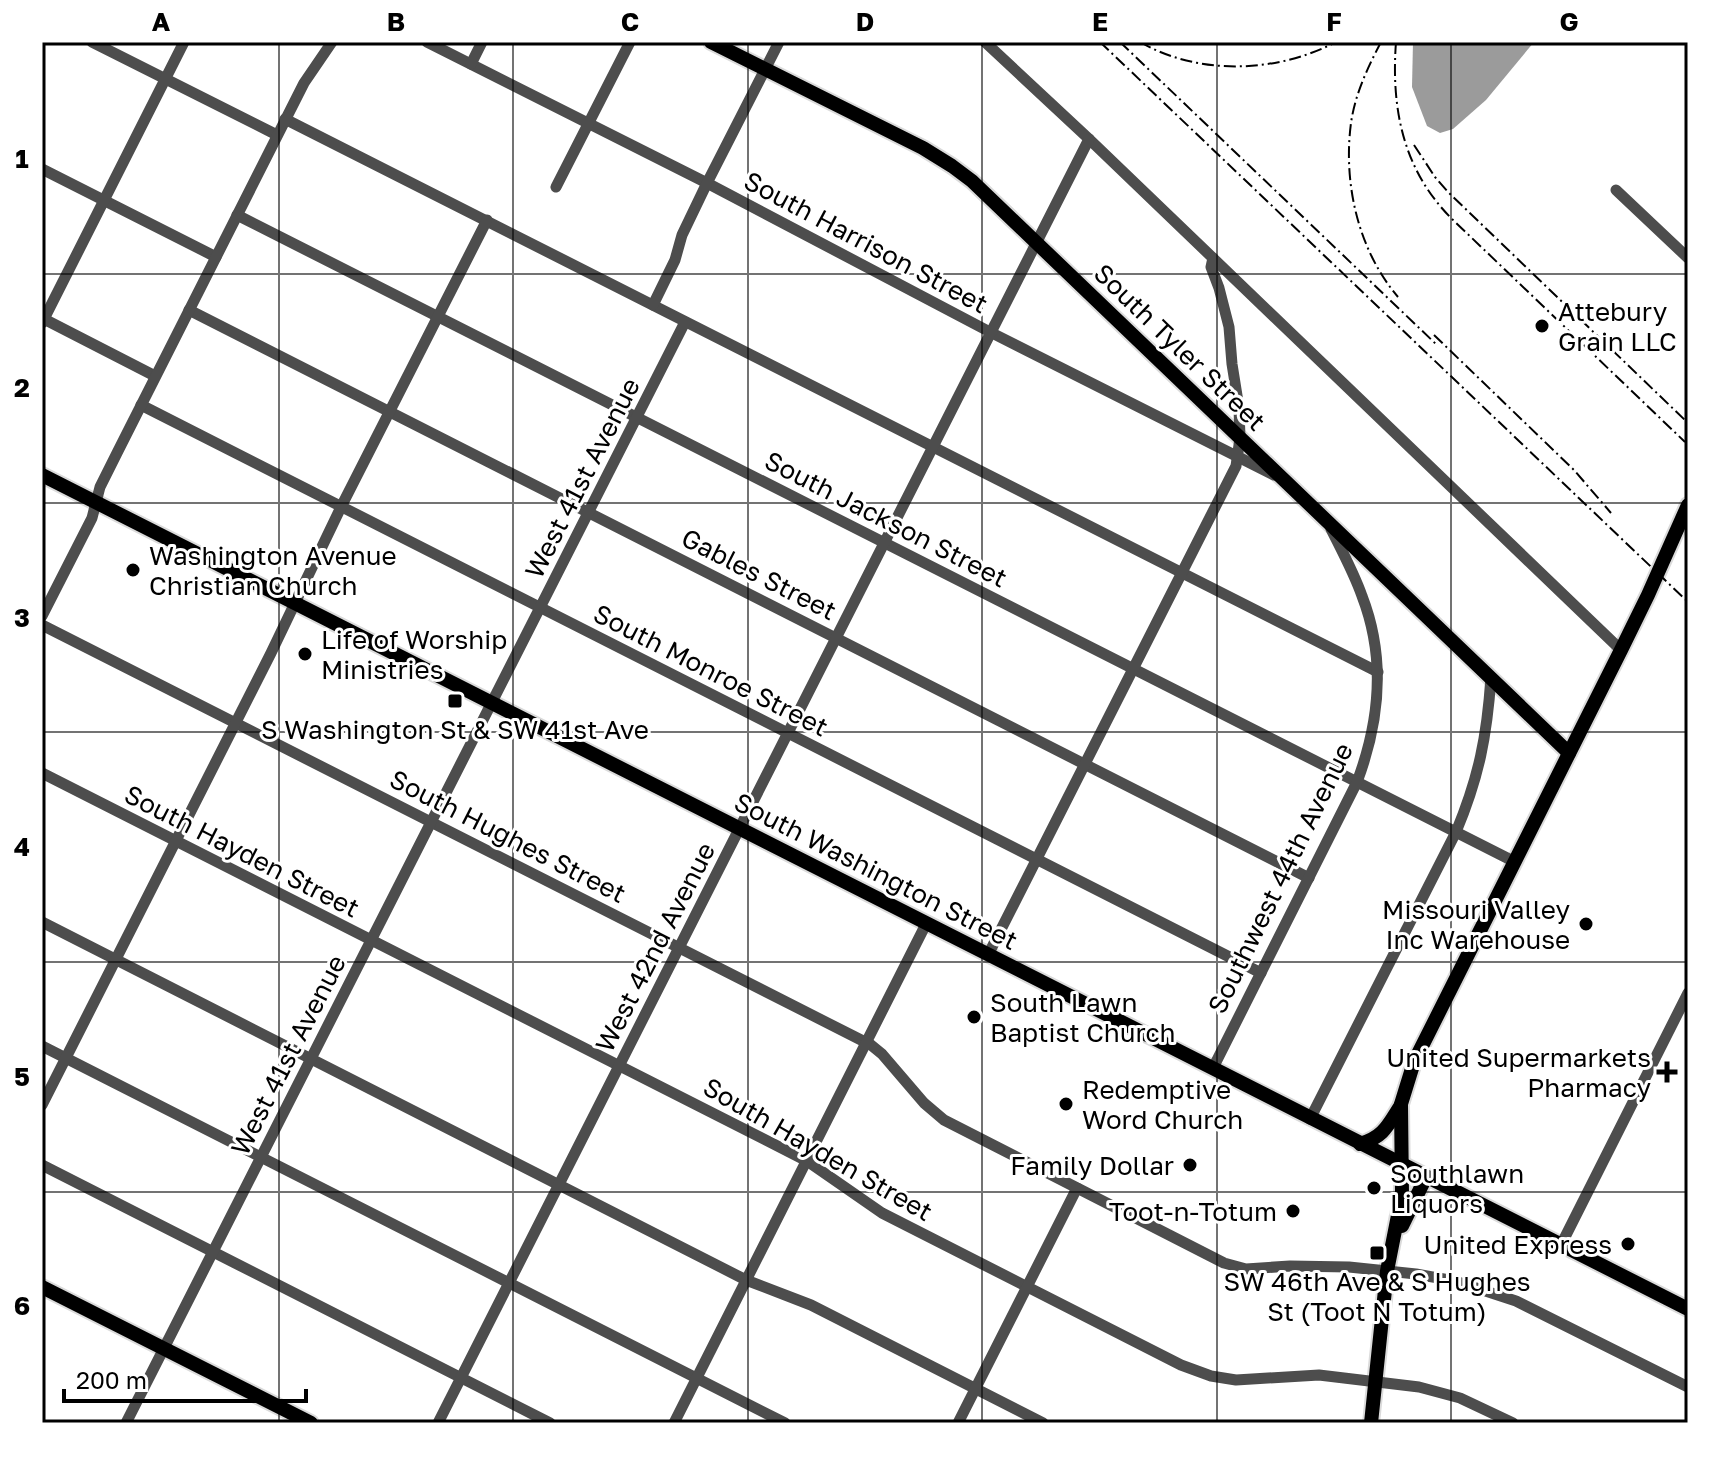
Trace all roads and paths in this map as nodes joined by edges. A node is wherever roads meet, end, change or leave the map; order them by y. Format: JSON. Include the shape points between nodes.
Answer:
{"nodes":[{"id":1,"x":92,"y":42,"type":"edge"},
{"id":2,"x":184,"y":42,"type":"edge"},
{"id":3,"x":332,"y":42,"type":"edge"},
{"id":4,"x":427,"y":42,"type":"edge"},
{"id":5,"x":482,"y":42,"type":"edge"},
{"id":6,"x":630,"y":42,"type":"edge"},
{"id":7,"x":711,"y":42,"type":"edge"},
{"id":8,"x":779,"y":42,"type":"edge"},
{"id":9,"x":985,"y":42,"type":"edge"},
{"id":10,"x":471,"y":64,"type":"junction"},
{"id":11,"x":765,"y":69,"type":"junction"},
{"id":12,"x":165,"y":80,"type":"junction"},
{"id":13,"x":285,"y":119,"type":"junction"},
{"id":14,"x":588,"y":123,"type":"junction"},
{"id":15,"x":277,"y":135,"type":"junction"},
{"id":16,"x":1089,"y":139,"type":"junction"},
{"id":17,"x":42,"y":169,"type":"edge"},
{"id":18,"x":707,"y":183,"type":"junction"},
{"id":19,"x":556,"y":187,"type":"dead end"},
{"id":20,"x":1616,"y":190,"type":"dead end"},
{"id":21,"x":104,"y":201,"type":"junction"},
{"id":22,"x":237,"y":215,"type":"junction"},
{"id":23,"x":487,"y":220,"type":"junction"},
{"id":24,"x":1036,"y":241,"type":"junction"},
{"id":25,"x":216,"y":257,"type":"junction"},
{"id":26,"x":1213,"y":258,"type":"junction"},
{"id":27,"x":1688,"y":258,"type":"edge"},
{"id":28,"x":653,"y":305,"type":"junction"},
{"id":29,"x":189,"y":310,"type":"junction"},
{"id":30,"x":438,"y":317,"type":"junction"},
{"id":31,"x":43,"y":320,"type":"edge"},
{"id":32,"x":685,"y":322,"type":"junction"},
{"id":33,"x":990,"y":332,"type":"junction"},
{"id":34,"x":155,"y":376,"type":"junction"},
{"id":35,"x":141,"y":405,"type":"junction"},
{"id":36,"x":389,"y":412,"type":"junction"},
{"id":37,"x":637,"y":418,"type":"junction"},
{"id":38,"x":1240,"y":438,"type":"junction"},
{"id":39,"x":932,"y":448,"type":"junction"},
{"id":40,"x":1237,"y":457,"type":"junction"},
{"id":41,"x":42,"y":475,"type":"edge"},
{"id":42,"x":1284,"y":480,"type":"junction"},
{"id":43,"x":96,"y":502,"type":"junction"},
{"id":44,"x":1688,"y":505,"type":"edge"},
{"id":45,"x":341,"y":507,"type":"junction"},
{"id":46,"x":588,"y":513,"type":"junction"},
{"id":47,"x":1327,"y":521,"type":"junction"},
{"id":48,"x":884,"y":542,"type":"junction"},
{"id":49,"x":1182,"y":573,"type":"junction"},
{"id":50,"x":294,"y":604,"type":"junction"},
{"id":51,"x":540,"y":608,"type":"junction"},
{"id":52,"x":42,"y":616,"type":"edge"},
{"id":53,"x":42,"y":625,"type":"edge"},
{"id":54,"x":836,"y":638,"type":"junction"},
{"id":55,"x":1621,"y":650,"type":"junction"},
{"id":56,"x":1133,"y":669,"type":"junction"},
{"id":57,"x":1378,"y":672,"type":"junction"},
{"id":58,"x":1491,"y":677,"type":"junction"},
{"id":59,"x":491,"y":704,"type":"junction"},
{"id":60,"x":236,"y":723,"type":"junction"},
{"id":61,"x":788,"y":734,"type":"junction"},
{"id":62,"x":1569,"y":753,"type":"junction"},
{"id":63,"x":1085,"y":764,"type":"junction"},
{"id":64,"x":42,"y":773,"type":"edge"},
{"id":65,"x":1357,"y":782,"type":"junction"},
{"id":66,"x":431,"y":821,"type":"junction"},
{"id":67,"x":740,"y":829,"type":"junction"},
{"id":68,"x":1456,"y":832,"type":"junction"},
{"id":69,"x":176,"y":842,"type":"junction"},
{"id":70,"x":1036,"y":860,"type":"junction"},
{"id":71,"x":1515,"y":862,"type":"junction"},
{"id":72,"x":1309,"y":878,"type":"junction"},
{"id":73,"x":42,"y":922,"type":"edge"},
{"id":74,"x":926,"y":924,"type":"junction"},
{"id":75,"x":370,"y":940,"type":"junction"},
{"id":76,"x":679,"y":948,"type":"junction"},
{"id":77,"x":988,"y":955,"type":"junction"},
{"id":78,"x":116,"y":959,"type":"junction"},
{"id":79,"x":1261,"y":973,"type":"junction"},
{"id":80,"x":1688,"y":993,"type":"edge"},
{"id":81,"x":867,"y":1043,"type":"junction"},
{"id":82,"x":42,"y":1046,"type":"edge"},
{"id":83,"x":66,"y":1058,"type":"junction"},
{"id":84,"x":311,"y":1058,"type":"junction"},
{"id":85,"x":620,"y":1065,"type":"junction"},
{"id":86,"x":1213,"y":1068,"type":"junction"},
{"id":87,"x":1401,"y":1104,"type":"junction"},
{"id":88,"x":42,"y":1105,"type":"edge"},
{"id":89,"x":1310,"y":1119,"type":"junction"},
{"id":90,"x":1360,"y":1144,"type":"junction"},
{"id":91,"x":261,"y":1157,"type":"junction"},
{"id":92,"x":807,"y":1161,"type":"junction"},
{"id":93,"x":42,"y":1165,"type":"edge"},
{"id":94,"x":1402,"y":1166,"type":"junction"},
{"id":95,"x":1426,"y":1177,"type":"junction"},
{"id":96,"x":559,"y":1184,"type":"junction"},
{"id":97,"x":1077,"y":1188,"type":"junction"},
{"id":98,"x":1561,"y":1245,"type":"junction"},
{"id":99,"x":213,"y":1252,"type":"junction"},
{"id":100,"x":1388,"y":1265,"type":"junction"},
{"id":101,"x":746,"y":1280,"type":"junction"},
{"id":102,"x":509,"y":1283,"type":"junction"},
{"id":103,"x":42,"y":1287,"type":"edge"},
{"id":104,"x":1027,"y":1287,"type":"junction"},
{"id":105,"x":1688,"y":1309,"type":"edge"},
{"id":106,"x":164,"y":1348,"type":"junction"},
{"id":107,"x":460,"y":1378,"type":"junction"},
{"id":108,"x":697,"y":1378,"type":"junction"},
{"id":109,"x":1375,"y":1381,"type":"junction"},
{"id":110,"x":1688,"y":1387,"type":"edge"},
{"id":111,"x":975,"y":1388,"type":"junction"},
{"id":112,"x":126,"y":1423,"type":"edge"},
{"id":113,"x":311,"y":1423,"type":"edge"},
{"id":114,"x":438,"y":1423,"type":"edge"},
{"id":115,"x":550,"y":1423,"type":"edge"},
{"id":116,"x":674,"y":1423,"type":"edge"},
{"id":117,"x":785,"y":1423,"type":"edge"},
{"id":118,"x":958,"y":1423,"type":"edge"},
{"id":119,"x":1043,"y":1423,"type":"edge"},
{"id":120,"x":1371,"y":1423,"type":"edge"},
{"id":121,"x":1513,"y":1423,"type":"edge"}],
"edges":[{"from":1,"to":12,"type":"street"},
{"from":2,"to":12,"type":"street"},
{"from":3,"to":13,"type":"street"},
{"from":4,"to":10,"type":"street","name":"South Harrison Street"},
{"from":5,"to":10,"type":"street"},
{"from":6,"to":14,"type":"street"},
{"from":7,"to":11,"type":"main road","name":"South Tyler Street"},
{"from":8,"to":11,"type":"street"},
{"from":9,"to":16,"type":"street"},
{"from":10,"to":14,"type":"street","name":"South Harrison Street"},
{"from":11,"to":18,"type":"street"},
{"from":11,"to":24,"type":"main road","name":"South Tyler Street","via":[[952,166]]},
{"from":12,"to":15,"type":"street"},
{"from":12,"to":21,"type":"street"},
{"from":13,"to":15,"type":"street"},
{"from":13,"to":23,"type":"street"},
{"from":14,"to":18,"type":"street","name":"South Harrison Street"},
{"from":14,"to":19,"type":"street"},
{"from":15,"to":22,"type":"street"},
{"from":16,"to":24,"type":"street","name":"West 42nd Avenue"},
{"from":16,"to":26,"type":"street"},
{"from":17,"to":21,"type":"street"},
{"from":18,"to":28,"type":"street"},
{"from":18,"to":33,"type":"street","name":"South Harrison Street"},
{"from":20,"to":27,"type":"street"},
{"from":21,"to":25,"type":"street"},
{"from":21,"to":31,"type":"street"},
{"from":22,"to":25,"type":"street"},
{"from":22,"to":30,"type":"street","name":"South Jackson Street"},
{"from":23,"to":28,"type":"street"},
{"from":23,"to":30,"type":"street"},
{"from":24,"to":33,"type":"street","name":"West 42nd Avenue"},
{"from":24,"to":38,"type":"main road","name":"South Tyler Street"},
{"from":25,"to":29,"type":"street"},
{"from":26,"to":38,"type":"street","via":[[1229,327]]},
{"from":26,"to":55,"type":"street"},
{"from":28,"to":32,"type":"street"},
{"from":29,"to":34,"type":"street"},
{"from":29,"to":36,"type":"street","name":"Gables Street"},
{"from":30,"to":36,"type":"street"},
{"from":30,"to":37,"type":"street","name":"South Jackson Street"},
{"from":31,"to":34,"type":"street"},
{"from":32,"to":37,"type":"street","name":"West 41st Avenue"},
{"from":32,"to":39,"type":"street"},
{"from":33,"to":39,"type":"street","name":"West 42nd Avenue"},
{"from":33,"to":40,"type":"street","name":"South Harrison Street"},
{"from":34,"to":35,"type":"street"},
{"from":35,"to":43,"type":"street"},
{"from":35,"to":45,"type":"street","name":"South Monroe Street"},
{"from":36,"to":45,"type":"street"},
{"from":36,"to":46,"type":"street","name":"Gables Street"},
{"from":37,"to":46,"type":"street","name":"West 41st Avenue"},
{"from":37,"to":48,"type":"street","name":"South Jackson Street"},
{"from":38,"to":40,"type":"street"},
{"from":38,"to":42,"type":"main road","name":"South Tyler Street"},
{"from":39,"to":48,"type":"street","name":"West 42nd Avenue"},
{"from":39,"to":49,"type":"street"},
{"from":40,"to":42,"type":"street","name":"South Harrison Street"},
{"from":40,"to":49,"type":"street"},
{"from":41,"to":43,"type":"main road","name":"South Washington Street"},
{"from":42,"to":47,"type":"main road","name":"South Tyler Street"},
{"from":43,"to":50,"type":"main road","name":"South Washington Street"},
{"from":43,"to":52,"type":"street"},
{"from":44,"to":55,"type":"main road"},
{"from":45,"to":50,"type":"street"},
{"from":45,"to":51,"type":"street","name":"South Monroe Street"},
{"from":46,"to":51,"type":"street","name":"West 41st Avenue"},
{"from":46,"to":54,"type":"street","name":"Gables Street"},
{"from":47,"to":57,"type":"street","name":"Southwest 44th Avenue","via":[[1365,605]]},
{"from":47,"to":58,"type":"main road","name":"South Tyler Street"},
{"from":48,"to":54,"type":"street","name":"West 42nd Avenue"},
{"from":48,"to":56,"type":"street","name":"South Jackson Street"},
{"from":49,"to":56,"type":"street"},
{"from":49,"to":57,"type":"street"},
{"from":50,"to":59,"type":"main road","name":"South Washington Street"},
{"from":50,"to":60,"type":"street"},
{"from":51,"to":59,"type":"street","name":"West 41st Avenue"},
{"from":51,"to":61,"type":"street","name":"South Monroe Street"},
{"from":53,"to":60,"type":"street","name":"South Hughes Street"},
{"from":54,"to":61,"type":"street","name":"West 42nd Avenue"},
{"from":54,"to":63,"type":"street","name":"Gables Street"},
{"from":55,"to":62,"type":"main road"},
{"from":56,"to":63,"type":"street"},
{"from":56,"to":65,"type":"street","name":"South Jackson Street"},
{"from":57,"to":65,"type":"street","name":"Southwest 44th Avenue","via":[[1374,726]]},
{"from":58,"to":62,"type":"main road","name":"South Tyler Street"},
{"from":58,"to":68,"type":"street","via":[[1481,759]]},
{"from":59,"to":66,"type":"street","name":"West 41st Avenue"},
{"from":59,"to":67,"type":"main road","name":"South Washington Street"},
{"from":60,"to":66,"type":"street","name":"South Hughes Street"},
{"from":60,"to":69,"type":"street"},
{"from":61,"to":67,"type":"street","name":"West 42nd Avenue"},
{"from":61,"to":70,"type":"street","name":"South Monroe Street"},
{"from":62,"to":71,"type":"main road"},
{"from":63,"to":70,"type":"street"},
{"from":63,"to":72,"type":"street","name":"Gables Street"},
{"from":64,"to":69,"type":"street","name":"South Hayden Street"},
{"from":65,"to":68,"type":"street","name":"South Jackson Street"},
{"from":65,"to":72,"type":"street","name":"Southwest 44th Avenue"},
{"from":66,"to":75,"type":"street","name":"West 41st Avenue"},
{"from":66,"to":76,"type":"street","name":"South Hughes Street"},
{"from":67,"to":74,"type":"main road","name":"South Washington Street"},
{"from":67,"to":76,"type":"street","name":"West 42nd Avenue"},
{"from":68,"to":71,"type":"street","name":"South Jackson Street"},
{"from":68,"to":89,"type":"street"},
{"from":69,"to":75,"type":"street","name":"South Hayden Street"},
{"from":69,"to":78,"type":"street"},
{"from":70,"to":77,"type":"street"},
{"from":70,"to":79,"type":"street","name":"South Monroe Street"},
{"from":71,"to":87,"type":"main road","via":[[1414,1062]]},
{"from":72,"to":79,"type":"street","name":"Southwest 44th Avenue"},
{"from":73,"to":78,"type":"street"},
{"from":74,"to":77,"type":"main road","name":"South Washington Street"},
{"from":74,"to":81,"type":"street"},
{"from":75,"to":84,"type":"street","name":"West 41st Avenue"},
{"from":75,"to":85,"type":"street","name":"South Hayden Street"},
{"from":76,"to":81,"type":"street","name":"South Hughes Street"},
{"from":76,"to":85,"type":"street","name":"West 42nd Avenue"},
{"from":77,"to":86,"type":"main road","name":"South Washington Street"},
{"from":78,"to":83,"type":"street"},
{"from":78,"to":84,"type":"street"},
{"from":79,"to":86,"type":"street","name":"Southwest 44th Avenue"},
{"from":80,"to":98,"type":"street"},
{"from":81,"to":92,"type":"street"},
{"from":81,"to":97,"type":"street","name":"South Hughes Street","via":[[944,1120]]},
{"from":82,"to":83,"type":"street"},
{"from":83,"to":88,"type":"street"},
{"from":83,"to":91,"type":"street"},
{"from":84,"to":91,"type":"street","name":"West 41st Avenue"},
{"from":84,"to":96,"type":"street"},
{"from":85,"to":92,"type":"street","name":"South Hayden Street"},
{"from":85,"to":96,"type":"street","name":"West 42nd Avenue"},
{"from":86,"to":89,"type":"main road","name":"South Washington Street"},
{"from":87,"to":90,"type":"main road","via":[[1384,1131]]},
{"from":87,"to":94,"type":"main road"},
{"from":89,"to":90,"type":"main road","name":"South Washington Street"},
{"from":90,"to":94,"type":"main road","name":"South Washington Street"},
{"from":91,"to":99,"type":"street","name":"West 41st Avenue"},
{"from":91,"to":102,"type":"street"},
{"from":92,"to":101,"type":"street"},
{"from":92,"to":104,"type":"street","name":"South Hayden Street","via":[[882,1213]]},
{"from":93,"to":99,"type":"street"},
{"from":94,"to":95,"type":"main road","name":"South Washington Street"},
{"from":94,"to":100,"type":"main road","via":[[1402,1195]]},
{"from":95,"to":98,"type":"main road","name":"South Washington Street"},
{"from":95,"to":100,"type":"main road"},
{"from":96,"to":101,"type":"street"},
{"from":96,"to":102,"type":"street","name":"West 42nd Avenue"},
{"from":97,"to":100,"type":"street","name":"South Hughes Street","via":[[1236,1267]]},
{"from":97,"to":104,"type":"street"},
{"from":98,"to":105,"type":"main road","name":"South Washington Street"},
{"from":99,"to":106,"type":"street","name":"West 41st Avenue"},
{"from":99,"to":107,"type":"street"},
{"from":100,"to":109,"type":"main road"},
{"from":100,"to":110,"type":"street","name":"South Hughes Street","via":[[1516,1301]]},
{"from":101,"to":108,"type":"street"},
{"from":101,"to":111,"type":"street","via":[[811,1305]]},
{"from":102,"to":107,"type":"street","name":"West 42nd Avenue"},
{"from":102,"to":108,"type":"street"},
{"from":103,"to":106,"type":"main road"},
{"from":104,"to":109,"type":"street","name":"South Hayden Street","via":[[1211,1376],[1236,1380],[1319,1375]]},
{"from":104,"to":111,"type":"street"},
{"from":106,"to":112,"type":"street","name":"West 41st Avenue"},
{"from":106,"to":113,"type":"main road"},
{"from":107,"to":114,"type":"street","name":"West 42nd Avenue"},
{"from":107,"to":115,"type":"street"},
{"from":108,"to":116,"type":"street"},
{"from":108,"to":117,"type":"street"},
{"from":109,"to":120,"type":"main road"},
{"from":109,"to":121,"type":"street","name":"South Hayden Street","via":[[1449,1394]]},
{"from":111,"to":118,"type":"street"},
{"from":111,"to":119,"type":"street"}]}
